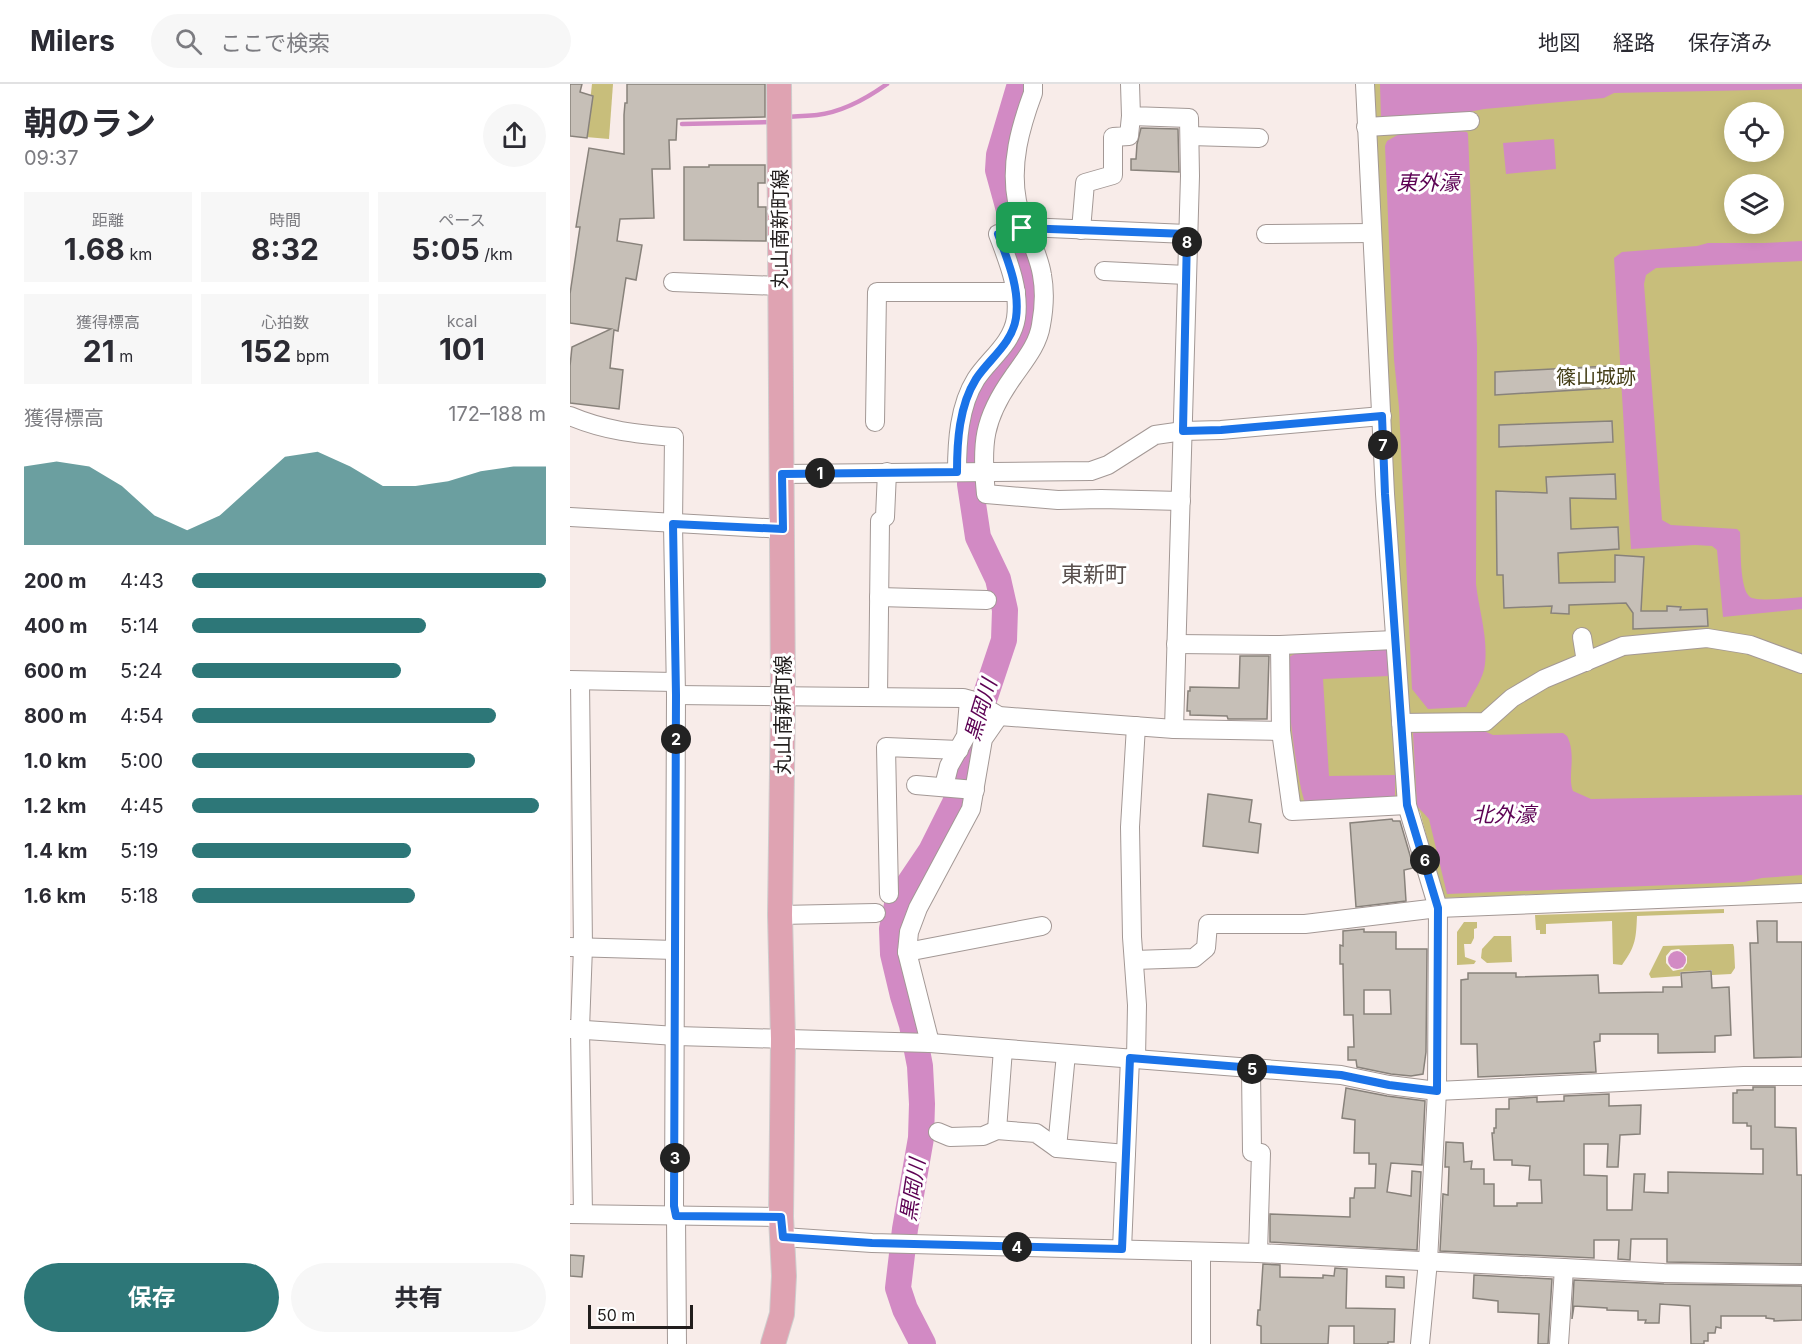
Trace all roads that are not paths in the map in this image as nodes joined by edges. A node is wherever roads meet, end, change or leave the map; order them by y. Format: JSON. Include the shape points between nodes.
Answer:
{"nodes":[{"id":1,"x":779,"y":84,"type":"edge"},
{"id":2,"x":1033,"y":84,"type":"edge"},
{"id":3,"x":1130,"y":84,"type":"edge"},
{"id":4,"x":1365,"y":84,"type":"edge"},
{"id":5,"x":1131,"y":116,"type":"junction"},
{"id":6,"x":1470,"y":121,"type":"dead end"},
{"id":7,"x":1366,"y":127,"type":"junction"},
{"id":8,"x":1190,"y":136,"type":"junction"},
{"id":9,"x":1259,"y":138,"type":"dead end"},
{"id":10,"x":1018,"y":229,"type":"junction"},
{"id":11,"x":1081,"y":230,"type":"junction"},
{"id":12,"x":1372,"y":232,"type":"junction"},
{"id":13,"x":1187,"y":234,"type":"junction"},
{"id":14,"x":1266,"y":234,"type":"dead end"},
{"id":15,"x":1104,"y":271,"type":"dead end"},
{"id":16,"x":1186,"y":275,"type":"junction"},
{"id":17,"x":673,"y":282,"type":"dead end"},
{"id":18,"x":780,"y":286,"type":"junction"},
{"id":19,"x":1016,"y":292,"type":"junction"},
{"id":20,"x":570,"y":416,"type":"edge"},
{"id":21,"x":1382,"y":416,"type":"junction"},
{"id":22,"x":875,"y":422,"type":"dead end"},
{"id":23,"x":1183,"y":431,"type":"junction"},
{"id":24,"x":887,"y":472,"type":"junction"},
{"id":25,"x":959,"y":473,"type":"junction"},
{"id":26,"x":984,"y":473,"type":"junction"},
{"id":27,"x":782,"y":474,"type":"junction"},
{"id":28,"x":1181,"y":501,"type":"junction"},
{"id":29,"x":570,"y":517,"type":"edge"},
{"id":30,"x":673,"y":524,"type":"junction"},
{"id":31,"x":783,"y":529,"type":"junction"},
{"id":32,"x":879,"y":597,"type":"junction"},
{"id":33,"x":987,"y":600,"type":"dead end"},
{"id":34,"x":1582,"y":637,"type":"dead end"},
{"id":35,"x":1395,"y":640,"type":"junction"},
{"id":36,"x":1176,"y":644,"type":"junction"},
{"id":37,"x":1280,"y":645,"type":"junction"},
{"id":38,"x":1586,"y":662,"type":"junction"},
{"id":39,"x":1802,"y":664,"type":"edge"},
{"id":40,"x":575,"y":680,"type":"edge"},
{"id":41,"x":676,"y":688,"type":"junction"},
{"id":42,"x":783,"y":696,"type":"junction"},
{"id":43,"x":878,"y":697,"type":"junction"},
{"id":44,"x":983,"y":707,"type":"junction"},
{"id":45,"x":1401,"y":723,"type":"junction"},
{"id":46,"x":1136,"y":726,"type":"junction"},
{"id":47,"x":1174,"y":729,"type":"junction"},
{"id":48,"x":1281,"y":731,"type":"junction"},
{"id":49,"x":959,"y":750,"type":"junction"},
{"id":50,"x":916,"y":784,"type":"dead end"},
{"id":51,"x":944,"y":786,"type":"junction"},
{"id":52,"x":975,"y":790,"type":"junction"},
{"id":53,"x":1407,"y":805,"type":"junction"},
{"id":54,"x":1802,"y":893,"type":"edge"},
{"id":55,"x":889,"y":894,"type":"dead end"},
{"id":56,"x":1438,"y":908,"type":"junction"},
{"id":57,"x":876,"y":912,"type":"dead end"},
{"id":58,"x":780,"y":915,"type":"junction"},
{"id":59,"x":1042,"y":926,"type":"dead end"},
{"id":60,"x":577,"y":947,"type":"edge"},
{"id":61,"x":675,"y":950,"type":"junction"},
{"id":62,"x":907,"y":952,"type":"junction"},
{"id":63,"x":1134,"y":960,"type":"junction"},
{"id":64,"x":575,"y":1029,"type":"edge"},
{"id":65,"x":676,"y":1036,"type":"junction"},
{"id":66,"x":783,"y":1039,"type":"junction"},
{"id":67,"x":930,"y":1043,"type":"junction"},
{"id":68,"x":1003,"y":1049,"type":"junction"},
{"id":69,"x":1066,"y":1054,"type":"junction"},
{"id":70,"x":1133,"y":1059,"type":"junction"},
{"id":71,"x":1251,"y":1069,"type":"junction"},
{"id":72,"x":1802,"y":1076,"type":"edge"},
{"id":73,"x":1437,"y":1091,"type":"junction"},
{"id":74,"x":997,"y":1130,"type":"junction"},
{"id":75,"x":938,"y":1132,"type":"dead end"},
{"id":76,"x":1057,"y":1148,"type":"junction"},
{"id":77,"x":1126,"y":1154,"type":"junction"},
{"id":78,"x":576,"y":1214,"type":"edge"},
{"id":79,"x":676,"y":1216,"type":"junction"},
{"id":80,"x":782,"y":1227,"type":"junction"},
{"id":81,"x":1122,"y":1249,"type":"junction"},
{"id":82,"x":1201,"y":1252,"type":"junction"},
{"id":83,"x":1258,"y":1253,"type":"junction"},
{"id":84,"x":1428,"y":1261,"type":"junction"},
{"id":85,"x":1564,"y":1268,"type":"junction"},
{"id":86,"x":1802,"y":1275,"type":"edge"},
{"id":87,"x":677,"y":1344,"type":"edge"},
{"id":88,"x":773,"y":1344,"type":"edge"},
{"id":89,"x":1201,"y":1344,"type":"edge"},
{"id":90,"x":1420,"y":1344,"type":"edge"},
{"id":91,"x":1559,"y":1344,"type":"edge"}],
"edges":[{"from":1,"to":18,"type":"main road","name":"丸山南新町線"},
{"from":2,"to":10,"type":"street","via":[[1017,147]]},
{"from":3,"to":5,"type":"street"},
{"from":4,"to":7,"type":"street"},
{"from":5,"to":8,"type":"street","via":[[1189,118]]},
{"from":5,"to":11,"type":"street","via":[[1129,136],[1113,137],[1113,175],[1085,183]]},
{"from":6,"to":7,"type":"street"},
{"from":7,"to":12,"type":"street"},
{"from":8,"to":9,"type":"street"},
{"from":8,"to":13,"type":"street"},
{"from":10,"to":11,"type":"street"},
{"from":10,"to":19,"type":"street","via":[[998,234]]},
{"from":10,"to":26,"type":"street","via":[[1042,274],[1041,328],[1031,351],[992,410],[984,436]]},
{"from":11,"to":13,"type":"street"},
{"from":12,"to":14,"type":"street"},
{"from":12,"to":21,"type":"street"},
{"from":13,"to":16,"type":"street"},
{"from":15,"to":16,"type":"street"},
{"from":16,"to":23,"type":"street"},
{"from":17,"to":18,"type":"street"},
{"from":18,"to":27,"type":"main road","name":"丸山南新町線"},
{"from":19,"to":22,"type":"street","via":[[877,292]]},
{"from":19,"to":25,"type":"street","via":[[1016,319],[1008,340],[975,381],[964,410],[957,453]]},
{"from":20,"to":30,"type":"street","via":[[595,427],[674,437]]},
{"from":21,"to":23,"type":"street"},
{"from":21,"to":35,"type":"street"},
{"from":23,"to":26,"type":"street","via":[[1155,435],[1108,465],[1091,471]]},
{"from":23,"to":28,"type":"street"},
{"from":24,"to":25,"type":"street"},
{"from":24,"to":27,"type":"street"},
{"from":24,"to":32,"type":"street","via":[[885,517],[880,522]]},
{"from":25,"to":26,"type":"street"},
{"from":26,"to":28,"type":"street","via":[[986,494],[1058,500]]},
{"from":27,"to":31,"type":"main road","name":"丸山南新町線"},
{"from":28,"to":36,"type":"street"},
{"from":29,"to":30,"type":"street"},
{"from":30,"to":31,"type":"street"},
{"from":30,"to":41,"type":"street"},
{"from":31,"to":42,"type":"main road","name":"丸山南新町線"},
{"from":32,"to":33,"type":"street"},
{"from":32,"to":43,"type":"street"},
{"from":34,"to":38,"type":"street"},
{"from":35,"to":37,"type":"street"},
{"from":35,"to":45,"type":"street"},
{"from":36,"to":37,"type":"street"},
{"from":36,"to":47,"type":"street"},
{"from":37,"to":48,"type":"street"},
{"from":38,"to":39,"type":"street","via":[[1623,646],[1707,638],[1750,645]]},
{"from":38,"to":45,"type":"street","via":[[1544,679],[1512,698],[1485,722]]},
{"from":40,"to":41,"type":"street"},
{"from":40,"to":60,"type":"street"},
{"from":41,"to":42,"type":"street"},
{"from":41,"to":61,"type":"street"},
{"from":42,"to":43,"type":"street"},
{"from":42,"to":58,"type":"main road","name":"丸山南新町線"},
{"from":43,"to":44,"type":"street","via":[[963,698]]},
{"from":44,"to":46,"type":"street"},
{"from":44,"to":49,"type":"street"},
{"from":44,"to":52,"type":"street"},
{"from":45,"to":53,"type":"street"},
{"from":46,"to":47,"type":"street"},
{"from":46,"to":63,"type":"street","via":[[1130,827]]},
{"from":47,"to":48,"type":"street"},
{"from":48,"to":53,"type":"street","via":[[1292,811]]},
{"from":49,"to":51,"type":"street","via":[[949,766]]},
{"from":49,"to":55,"type":"street","via":[[886,747]]},
{"from":50,"to":51,"type":"street"},
{"from":51,"to":52,"type":"street"},
{"from":52,"to":62,"type":"street","via":[[970,808],[918,908]]},
{"from":53,"to":56,"type":"street"},
{"from":54,"to":56,"type":"street"},
{"from":56,"to":63,"type":"street","via":[[1305,924],[1208,924],[1206,948],[1194,958]]},
{"from":56,"to":73,"type":"street"},
{"from":57,"to":58,"type":"street"},
{"from":58,"to":66,"type":"main road","name":"丸山南新町線"},
{"from":59,"to":62,"type":"street"},
{"from":60,"to":61,"type":"street"},
{"from":60,"to":64,"type":"street"},
{"from":61,"to":65,"type":"street"},
{"from":62,"to":67,"type":"street"},
{"from":63,"to":70,"type":"street","via":[[1137,1005]]},
{"from":64,"to":65,"type":"street"},
{"from":64,"to":78,"type":"street"},
{"from":65,"to":66,"type":"street"},
{"from":65,"to":79,"type":"street"},
{"from":66,"to":67,"type":"street"},
{"from":66,"to":80,"type":"main road","name":"丸山南新町線"},
{"from":67,"to":68,"type":"street"},
{"from":68,"to":69,"type":"street"},
{"from":68,"to":74,"type":"street"},
{"from":69,"to":70,"type":"street"},
{"from":69,"to":76,"type":"street"},
{"from":70,"to":71,"type":"street"},
{"from":70,"to":77,"type":"street"},
{"from":71,"to":73,"type":"street","via":[[1341,1075]]},
{"from":71,"to":83,"type":"street","via":[[1252,1152],[1261,1153]]},
{"from":72,"to":73,"type":"street"},
{"from":73,"to":84,"type":"street"},
{"from":74,"to":75,"type":"street","via":[[983,1136],[961,1137]]},
{"from":74,"to":76,"type":"street","via":[[1036,1133]]},
{"from":76,"to":77,"type":"street"},
{"from":77,"to":81,"type":"street"},
{"from":78,"to":79,"type":"street"},
{"from":79,"to":80,"type":"street"},
{"from":79,"to":87,"type":"street"},
{"from":80,"to":81,"type":"street","via":[[872,1243]]},
{"from":80,"to":88,"type":"main road","name":"丸山南新町線","via":[[782,1314]]},
{"from":81,"to":82,"type":"street"},
{"from":82,"to":83,"type":"street"},
{"from":82,"to":89,"type":"street"},
{"from":83,"to":84,"type":"street"},
{"from":84,"to":85,"type":"street"},
{"from":84,"to":90,"type":"street"},
{"from":85,"to":86,"type":"street"},
{"from":85,"to":91,"type":"street"}]}
